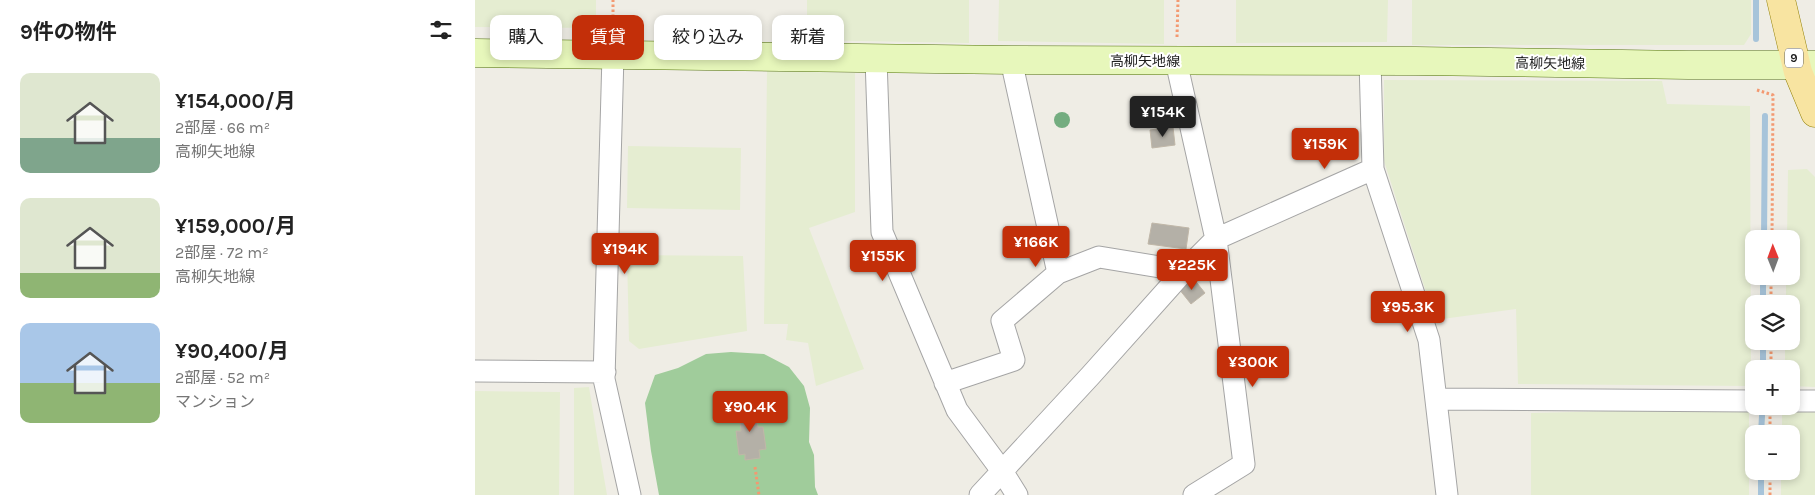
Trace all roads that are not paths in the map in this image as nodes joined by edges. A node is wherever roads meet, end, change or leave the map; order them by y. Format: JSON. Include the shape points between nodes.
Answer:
{"nodes":[{"id":1,"x":1781,"y":0,"type":"edge"},
{"id":2,"x":475,"y":53,"type":"edge"},
{"id":3,"x":572,"y":54,"type":"edge"},
{"id":4,"x":644,"y":55,"type":"edge"},
{"id":5,"x":876,"y":58,"type":"junction"},
{"id":6,"x":613,"y":60,"type":"edge"},
{"id":7,"x":1011,"y":60,"type":"junction"},
{"id":8,"x":1177,"y":61,"type":"junction"},
{"id":9,"x":1370,"y":61,"type":"junction"},
{"id":10,"x":1805,"y":65,"type":"edge"},
{"id":11,"x":1815,"y":113,"type":"edge"},
{"id":12,"x":1373,"y":169,"type":"junction"},
{"id":13,"x":1216,"y":239,"type":"junction"},
{"id":14,"x":1184,"y":271,"type":"junction"},
{"id":15,"x":1058,"y":273,"type":"junction"},
{"id":16,"x":475,"y":371,"type":"edge"},
{"id":17,"x":605,"y":372,"type":"junction"},
{"id":18,"x":945,"y":383,"type":"junction"},
{"id":19,"x":1436,"y":399,"type":"junction"},
{"id":20,"x":1745,"y":401,"type":"edge"},
{"id":21,"x":1800,"y":401,"type":"edge"},
{"id":22,"x":1815,"y":402,"type":"edge"},
{"id":23,"x":1002,"y":471,"type":"junction"},
{"id":24,"x":630,"y":495,"type":"edge"},
{"id":25,"x":980,"y":495,"type":"edge"},
{"id":26,"x":1017,"y":495,"type":"edge"},
{"id":27,"x":1194,"y":495,"type":"edge"},
{"id":28,"x":1447,"y":495,"type":"edge"}],
"edges":[{"from":1,"to":10,"type":"main road","number":"9"},
{"from":2,"to":3,"type":"main road","name":"高柳矢地線"},
{"from":4,"to":5,"type":"main road","name":"高柳矢地線"},
{"from":5,"to":7,"type":"main road","name":"高柳矢地線"},
{"from":5,"to":18,"type":"street","via":[[882,232]]},
{"from":6,"to":17,"type":"street"},
{"from":7,"to":8,"type":"main road","name":"高柳矢地線"},
{"from":7,"to":15,"type":"street"},
{"from":8,"to":9,"type":"main road","name":"高柳矢地線"},
{"from":8,"to":13,"type":"street"},
{"from":9,"to":10,"type":"main road","name":"高柳矢地線"},
{"from":9,"to":12,"type":"street"},
{"from":10,"to":11,"type":"main road","number":"9"},
{"from":12,"to":13,"type":"street"},
{"from":12,"to":19,"type":"street","via":[[1429,340]]},
{"from":13,"to":14,"type":"street"},
{"from":13,"to":27,"type":"street","via":[[1244,464]]},
{"from":14,"to":15,"type":"street","via":[[1099,257]]},
{"from":14,"to":23,"type":"street"},
{"from":15,"to":18,"type":"street","via":[[1002,321],[1013,360]]},
{"from":16,"to":17,"type":"street"},
{"from":17,"to":24,"type":"street"},
{"from":18,"to":23,"type":"street","via":[[957,410]]},
{"from":19,"to":20,"type":"street"},
{"from":19,"to":28,"type":"street"},
{"from":21,"to":22,"type":"street"},
{"from":23,"to":25,"type":"street"},
{"from":23,"to":26,"type":"street"}]}
